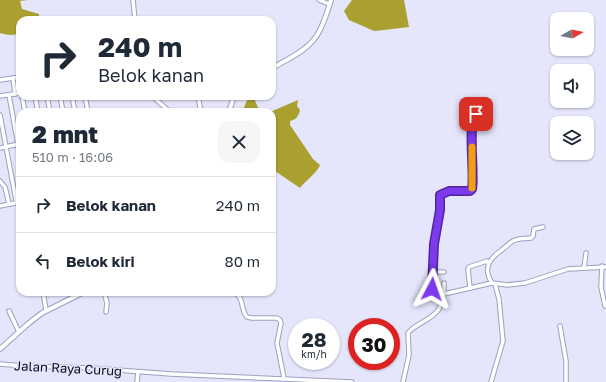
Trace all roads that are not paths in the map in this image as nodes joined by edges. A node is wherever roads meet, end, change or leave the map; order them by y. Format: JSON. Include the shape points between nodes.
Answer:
{"nodes":[{"id":1,"x":133,"y":0,"type":"edge"},
{"id":2,"x":319,"y":0,"type":"edge"},
{"id":3,"x":330,"y":2,"type":"edge"},
{"id":4,"x":135,"y":16,"type":"edge"},
{"id":5,"x":276,"y":66,"type":"edge"},
{"id":6,"x":13,"y":78,"type":"junction"},
{"id":7,"x":16,"y":78,"type":"edge"},
{"id":8,"x":0,"y":80,"type":"edge"},
{"id":9,"x":15,"y":94,"type":"joint"},
{"id":10,"x":9,"y":95,"type":"junction"},
{"id":11,"x":0,"y":96,"type":"edge"},
{"id":12,"x":155,"y":100,"type":"edge"},
{"id":13,"x":165,"y":108,"type":"edge"},
{"id":14,"x":488,"y":108,"type":"dead end"},
{"id":15,"x":0,"y":115,"type":"edge"},
{"id":16,"x":16,"y":129,"type":"edge"},
{"id":17,"x":16,"y":144,"type":"edge"},
{"id":18,"x":6,"y":146,"type":"junction"},
{"id":19,"x":0,"y":148,"type":"edge"},
{"id":20,"x":0,"y":181,"type":"edge"},
{"id":21,"x":5,"y":187,"type":"junction"},
{"id":22,"x":0,"y":188,"type":"edge"},
{"id":23,"x":16,"y":194,"type":"edge"},
{"id":24,"x":16,"y":200,"type":"edge"},
{"id":25,"x":8,"y":204,"type":"junction"},
{"id":26,"x":0,"y":206,"type":"edge"},
{"id":27,"x":543,"y":227,"type":"dead end"},
{"id":28,"x":586,"y":253,"type":"dead end"},
{"id":29,"x":488,"y":263,"type":"junction"},
{"id":30,"x":604,"y":266,"type":"edge"},
{"id":31,"x":584,"y":268,"type":"junction"},
{"id":32,"x":433,"y":272,"type":"junction"},
{"id":33,"x":444,"y":272,"type":"dead end"},
{"id":34,"x":444,"y":283,"type":"dead end"},
{"id":35,"x":493,"y":283,"type":"junction"},
{"id":36,"x":470,"y":288,"type":"junction"},
{"id":37,"x":444,"y":294,"type":"junction"},
{"id":38,"x":44,"y":296,"type":"edge"},
{"id":39,"x":76,"y":296,"type":"edge"},
{"id":40,"x":105,"y":296,"type":"edge"},
{"id":41,"x":238,"y":296,"type":"edge"},
{"id":42,"x":605,"y":306,"type":"dead end"},
{"id":43,"x":46,"y":310,"type":"junction"},
{"id":44,"x":9,"y":311,"type":"dead end"},
{"id":45,"x":106,"y":312,"type":"dead end"},
{"id":46,"x":560,"y":326,"type":"dead end"},
{"id":47,"x":19,"y":332,"type":"junction"},
{"id":48,"x":0,"y":349,"type":"edge"},
{"id":49,"x":0,"y":364,"type":"edge"},
{"id":50,"x":138,"y":372,"type":"junction"},
{"id":51,"x":243,"y":376,"type":"junction"},
{"id":52,"x":284,"y":378,"type":"junction"},
{"id":53,"x":137,"y":382,"type":"edge"},
{"id":54,"x":243,"y":382,"type":"edge"},
{"id":55,"x":342,"y":382,"type":"edge"},
{"id":56,"x":352,"y":382,"type":"edge"},
{"id":57,"x":403,"y":382,"type":"edge"},
{"id":58,"x":491,"y":382,"type":"edge"},
{"id":59,"x":566,"y":382,"type":"edge"}],
"edges":[{"from":1,"to":4,"type":"street"},
{"from":2,"to":3,"type":"street"},
{"from":3,"to":5,"type":"main road","via":[[320,30],[312,41],[300,52]]},
{"from":6,"to":7,"type":"street"},
{"from":6,"to":8,"type":"street"},
{"from":6,"to":9,"type":"street"},
{"from":9,"to":10,"type":"street"},
{"from":10,"to":11,"type":"street"},
{"from":10,"to":16,"type":"street"},
{"from":12,"to":13,"type":"street"},
{"from":14,"to":32,"type":"street","via":[[485,115],[474,116],[472,189],[449,191],[440,195]]},
{"from":15,"to":18,"type":"street"},
{"from":17,"to":18,"type":"street"},
{"from":18,"to":19,"type":"street"},
{"from":18,"to":23,"type":"street"},
{"from":20,"to":21,"type":"street"},
{"from":21,"to":22,"type":"street"},
{"from":21,"to":25,"type":"street"},
{"from":24,"to":25,"type":"street"},
{"from":25,"to":26,"type":"street"},
{"from":27,"to":29,"type":"street","via":[[534,229],[531,238],[513,241]]},
{"from":28,"to":31,"type":"street"},
{"from":29,"to":35,"type":"street","via":[[489,278]]},
{"from":29,"to":36,"type":"street","via":[[487,261],[469,267]]},
{"from":30,"to":31,"type":"street"},
{"from":30,"to":42,"type":"street","via":[[601,287]]},
{"from":31,"to":35,"type":"street","via":[[564,270],[525,283]]},
{"from":32,"to":33,"type":"street"},
{"from":32,"to":37,"type":"street","via":[[432,290]]},
{"from":34,"to":37,"type":"street"},
{"from":35,"to":36,"type":"street"},
{"from":35,"to":58,"type":"street","via":[[499,299],[503,341]]},
{"from":36,"to":37,"type":"street"},
{"from":37,"to":57,"type":"street","via":[[435,314],[408,333],[409,355]]},
{"from":38,"to":43,"type":"street"},
{"from":39,"to":43,"type":"main road"},
{"from":40,"to":45,"type":"street"},
{"from":41,"to":52,"type":"street","via":[[247,317],[280,320],[277,343]]},
{"from":43,"to":47,"type":"main road"},
{"from":44,"to":47,"type":"street"},
{"from":46,"to":59,"type":"street","via":[[566,362]]},
{"from":47,"to":48,"type":"main road"},
{"from":49,"to":50,"type":"street","name":"Jalan Raya Curug"},
{"from":50,"to":51,"type":"street","name":"Jalan Raya Curug"},
{"from":50,"to":53,"type":"street"},
{"from":51,"to":52,"type":"street","name":"Jalan Raya Curug"},
{"from":51,"to":54,"type":"street"},
{"from":52,"to":55,"type":"street","name":"Jalan Raya Curug"},
{"from":55,"to":56,"type":"street","name":"Jalan Raya Curug"}]}
